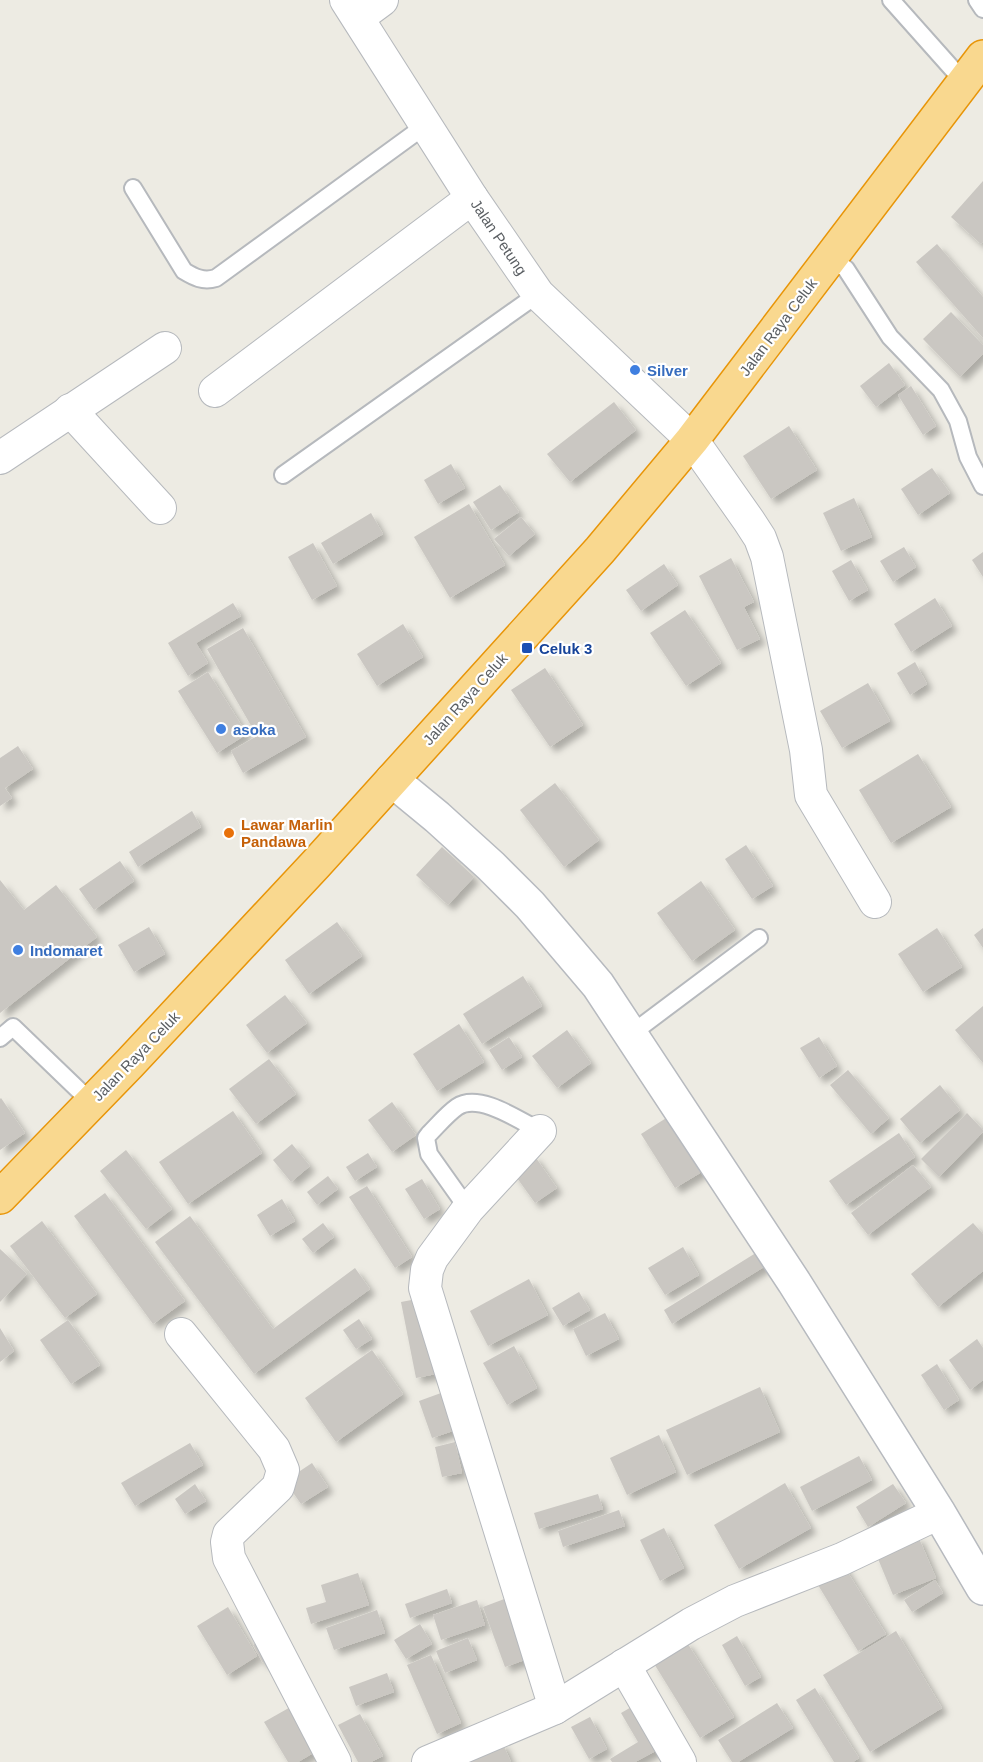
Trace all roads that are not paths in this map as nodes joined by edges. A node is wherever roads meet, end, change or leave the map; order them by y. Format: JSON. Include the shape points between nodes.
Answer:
{"nodes":[{"id":1,"x":891,"y":0,"type":"edge"},
{"id":2,"x":977,"y":0,"type":"edge"},
{"id":3,"x":362,"y":6,"type":"edge"},
{"id":4,"x":983,"y":9,"type":"edge"},
{"id":5,"x":974,"y":69,"type":"edge"},
{"id":6,"x":426,"y":125,"type":"junction"},
{"id":7,"x":133,"y":188,"type":"dead end"},
{"id":8,"x":472,"y":198,"type":"junction"},
{"id":9,"x":831,"y":257,"type":"junction"},
{"id":10,"x":538,"y":294,"type":"junction"},
{"id":11,"x":165,"y":348,"type":"dead end"},
{"id":12,"x":215,"y":391,"type":"dead end"},
{"id":13,"x":70,"y":410,"type":"junction"},
{"id":14,"x":692,"y":440,"type":"junction"},
{"id":15,"x":0,"y":458,"type":"edge"},
{"id":16,"x":282,"y":475,"type":"dead end"},
{"id":17,"x":983,"y":486,"type":"edge"},
{"id":18,"x":160,"y":508,"type":"dead end"},
{"id":19,"x":392,"y":780,"type":"junction"},
{"id":20,"x":874,"y":902,"type":"dead end"},
{"id":21,"x":759,"y":938,"type":"dead end"},
{"id":22,"x":631,"y":1034,"type":"junction"},
{"id":23,"x":0,"y":1038,"type":"edge"},
{"id":24,"x":92,"y":1102,"type":"junction"},
{"id":25,"x":540,"y":1131,"type":"joint"},
{"id":26,"x":0,"y":1197,"type":"edge"},
{"id":27,"x":468,"y":1209,"type":"junction"},
{"id":28,"x":181,"y":1334,"type":"dead end"},
{"id":29,"x":939,"y":1513,"type":"junction"},
{"id":30,"x":983,"y":1588,"type":"edge"},
{"id":31,"x":624,"y":1665,"type":"junction"},
{"id":32,"x":555,"y":1708,"type":"junction"},
{"id":33,"x":335,"y":1762,"type":"edge"},
{"id":34,"x":428,"y":1762,"type":"edge"},
{"id":35,"x":680,"y":1762,"type":"edge"}],
"edges":[{"from":1,"to":5,"type":"lane"},
{"from":2,"to":4,"type":"lane"},
{"from":3,"to":6,"type":"street","name":"Jalan Petung"},
{"from":5,"to":9,"type":"highway","name":"Jalan Raya Celuk"},
{"from":6,"to":7,"type":"lane","via":[[209,280],[184,271]]},
{"from":6,"to":8,"type":"street","name":"Jalan Petung"},
{"from":8,"to":10,"type":"street","name":"Jalan Petung"},
{"from":8,"to":12,"type":"street"},
{"from":9,"to":14,"type":"highway","name":"Jalan Raya Celuk"},
{"from":9,"to":17,"type":"lane","via":[[846,269],[890,337],[941,390],[958,421],[968,457]]},
{"from":10,"to":14,"type":"street","name":"Jalan Petung"},
{"from":10,"to":16,"type":"lane"},
{"from":11,"to":13,"type":"street"},
{"from":13,"to":15,"type":"street"},
{"from":13,"to":18,"type":"street"},
{"from":14,"to":19,"type":"highway","name":"Jalan Raya Celuk","via":[[600,550]]},
{"from":14,"to":20,"type":"street","name":"Jalan Petung","via":[[760,538],[806,750],[811,795]]},
{"from":19,"to":22,"type":"street","via":[[530,905],[598,985]]},
{"from":19,"to":24,"type":"highway","name":"Jalan Raya Celuk"},
{"from":21,"to":22,"type":"lane"},
{"from":22,"to":29,"type":"street"},
{"from":23,"to":24,"type":"lane","via":[[13,1028]]},
{"from":24,"to":26,"type":"highway","name":"Jalan Raya Celuk"},
{"from":25,"to":27,"type":"street"},
{"from":25,"to":27,"type":"lane","via":[[488,1104],[472,1102],[457,1107],[429,1134],[429,1154]]},
{"from":27,"to":32,"type":"street","via":[[432,1258],[425,1288]]},
{"from":28,"to":33,"type":"street","via":[[274,1449],[283,1470],[278,1487],[229,1534],[227,1548]]},
{"from":29,"to":30,"type":"street"},
{"from":29,"to":31,"type":"street","via":[[842,1559],[735,1601]]},
{"from":31,"to":32,"type":"street"},
{"from":31,"to":35,"type":"street"},
{"from":32,"to":34,"type":"street"}]}
